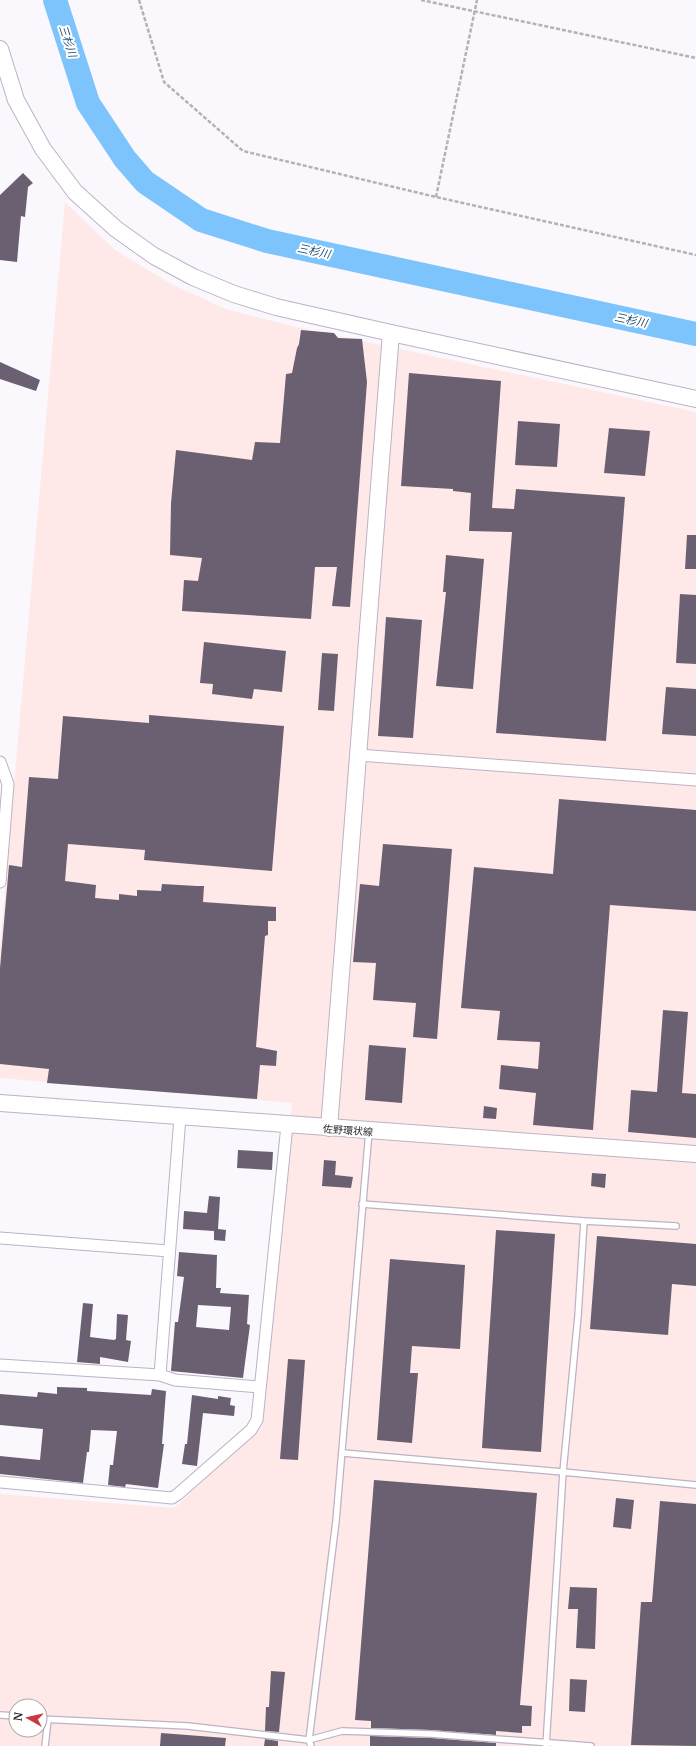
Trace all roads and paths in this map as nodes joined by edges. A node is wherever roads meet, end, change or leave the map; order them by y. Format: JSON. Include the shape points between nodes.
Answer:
{"nodes":[{"id":1,"x":139,"y":0,"type":"edge"},
{"id":2,"x":421,"y":0,"type":"edge"},
{"id":3,"x":476,"y":0,"type":"edge"},
{"id":4,"x":474,"y":10,"type":"junction"},
{"id":5,"x":0,"y":49,"type":"edge"},
{"id":6,"x":696,"y":58,"type":"edge"},
{"id":7,"x":436,"y":197,"type":"junction"},
{"id":8,"x":696,"y":255,"type":"edge"},
{"id":9,"x":391,"y":333,"type":"junction"},
{"id":10,"x":696,"y":398,"type":"edge"},
{"id":11,"x":358,"y":756,"type":"junction"},
{"id":12,"x":0,"y":762,"type":"edge"},
{"id":13,"x":696,"y":780,"type":"edge"},
{"id":14,"x":0,"y":882,"type":"edge"},
{"id":15,"x":0,"y":1104,"type":"edge"},
{"id":16,"x":180,"y":1117,"type":"junction"},
{"id":17,"x":287,"y":1125,"type":"junction"},
{"id":18,"x":329,"y":1128,"type":"junction"},
{"id":19,"x":369,"y":1131,"type":"junction"},
{"id":20,"x":696,"y":1154,"type":"edge"},
{"id":21,"x":362,"y":1204,"type":"junction"},
{"id":22,"x":584,"y":1221,"type":"junction"},
{"id":23,"x":676,"y":1226,"type":"dead end"},
{"id":24,"x":0,"y":1238,"type":"edge"},
{"id":25,"x":169,"y":1251,"type":"junction"},
{"id":26,"x":0,"y":1365,"type":"edge"},
{"id":27,"x":160,"y":1375,"type":"junction"},
{"id":28,"x":260,"y":1387,"type":"junction"},
{"id":29,"x":343,"y":1453,"type":"junction"},
{"id":30,"x":564,"y":1472,"type":"junction"},
{"id":31,"x":0,"y":1482,"type":"edge"},
{"id":32,"x":696,"y":1485,"type":"edge"},
{"id":33,"x":48,"y":1720,"type":"edge"},
{"id":34,"x":309,"y":1740,"type":"junction"},
{"id":35,"x":546,"y":1744,"type":"edge"},
{"id":36,"x":311,"y":1746,"type":"edge"},
{"id":37,"x":591,"y":1746,"type":"edge"}],
"edges":[{"from":1,"to":7,"type":"path","via":[[164,82],[243,151]]},
{"from":2,"to":4,"type":"path"},
{"from":3,"to":4,"type":"path"},
{"from":4,"to":6,"type":"path"},
{"from":4,"to":7,"type":"path"},
{"from":5,"to":9,"type":"street","via":[[16,100],[43,149],[75,192],[116,229],[154,256],[193,277],[234,294],[276,307]]},
{"from":7,"to":8,"type":"path"},
{"from":9,"to":10,"type":"street"},
{"from":9,"to":11,"type":"street"},
{"from":11,"to":13,"type":"street"},
{"from":11,"to":18,"type":"street"},
{"from":12,"to":14,"type":"street","via":[[8,784]]},
{"from":15,"to":16,"type":"street","name":"佐野環状線"},
{"from":16,"to":17,"type":"street","name":"佐野環状線"},
{"from":16,"to":25,"type":"street"},
{"from":17,"to":18,"type":"street","name":"佐野環状線"},
{"from":17,"to":28,"type":"street"},
{"from":18,"to":19,"type":"street","name":"佐野環状線"},
{"from":19,"to":20,"type":"street","name":"佐野環状線"},
{"from":19,"to":21,"type":"lane"},
{"from":21,"to":22,"type":"lane"},
{"from":21,"to":29,"type":"lane"},
{"from":22,"to":23,"type":"lane"},
{"from":22,"to":30,"type":"lane"},
{"from":24,"to":25,"type":"street"},
{"from":25,"to":27,"type":"street"},
{"from":26,"to":27,"type":"street"},
{"from":27,"to":28,"type":"street","via":[[175,1380]]},
{"from":28,"to":31,"type":"street","via":[[257,1420],[251,1430],[172,1498]]},
{"from":29,"to":30,"type":"lane"},
{"from":29,"to":34,"type":"lane"},
{"from":30,"to":32,"type":"lane"},
{"from":30,"to":35,"type":"lane"},
{"from":33,"to":34,"type":"lane","via":[[188,1726]]},
{"from":34,"to":35,"type":"lane","via":[[342,1731],[431,1734]]},
{"from":34,"to":36,"type":"lane"},
{"from":35,"to":37,"type":"lane"}]}
